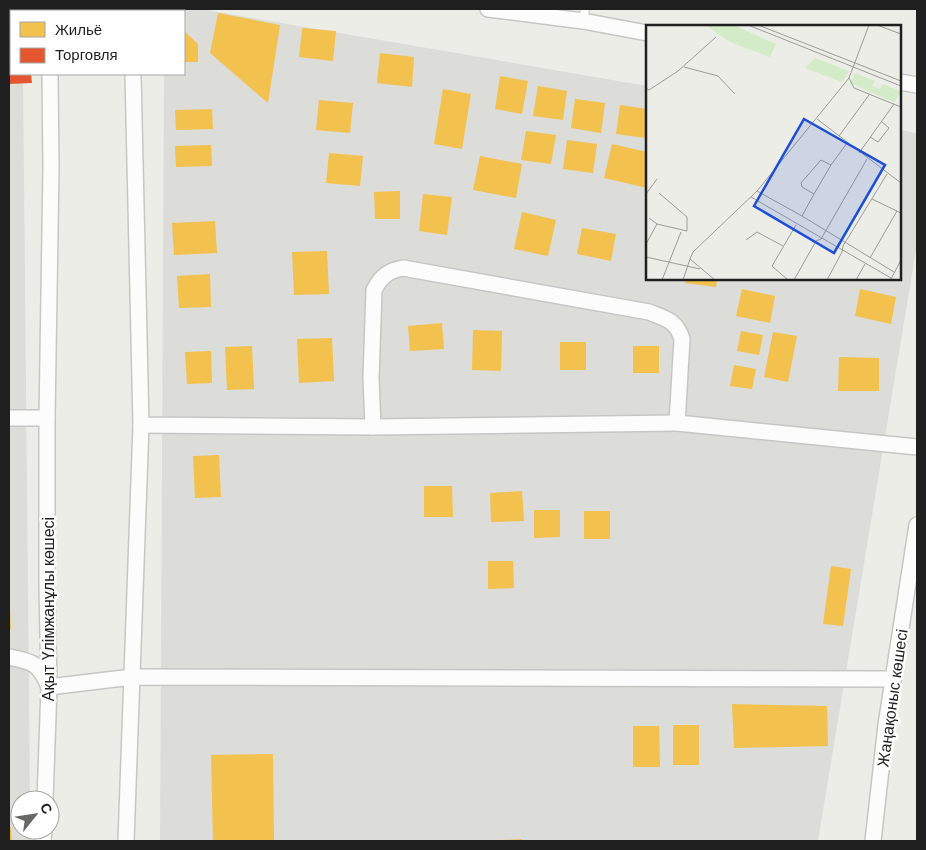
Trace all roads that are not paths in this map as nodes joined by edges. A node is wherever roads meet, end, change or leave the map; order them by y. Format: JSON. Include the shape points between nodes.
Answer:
{"nodes":[{"id":1,"x":488,"y":9,"type":"edge"},
{"id":2,"x":584,"y":15,"type":"edge"},
{"id":3,"x":646,"y":33,"type":"edge"},
{"id":4,"x":50,"y":75,"type":"edge"},
{"id":5,"x":133,"y":75,"type":"edge"},
{"id":6,"x":901,"y":82,"type":"edge"},
{"id":7,"x":917,"y":85,"type":"edge"},
{"id":8,"x":9,"y":418,"type":"edge"},
{"id":9,"x":47,"y":418,"type":"junction"},
{"id":10,"x":677,"y":423,"type":"junction"},
{"id":11,"x":141,"y":424,"type":"junction"},
{"id":12,"x":373,"y":427,"type":"junction"},
{"id":13,"x":917,"y":447,"type":"edge"},
{"id":14,"x":917,"y":525,"type":"edge"},
{"id":15,"x":912,"y":594,"type":"edge"},
{"id":16,"x":9,"y":656,"type":"edge"},
{"id":17,"x":132,"y":677,"type":"junction"},
{"id":18,"x":894,"y":679,"type":"junction"},
{"id":19,"x":49,"y":687,"type":"junction"},
{"id":20,"x":45,"y":790,"type":"edge"},
{"id":21,"x":126,"y":841,"type":"edge"},
{"id":22,"x":873,"y":841,"type":"edge"}],
"edges":[{"from":1,"to":2,"type":"street"},
{"from":2,"to":3,"type":"street"},
{"from":4,"to":9,"type":"street","name":"Ақыт Үлімжанұлы көшесі"},
{"from":5,"to":11,"type":"street"},
{"from":6,"to":7,"type":"street"},
{"from":8,"to":9,"type":"street"},
{"from":9,"to":19,"type":"street","name":"Ақыт Үлімжанұлы көшесі"},
{"from":10,"to":12,"type":"street"},
{"from":10,"to":12,"type":"street","via":[[682,339],[671,320],[649,312],[403,268],[384,275],[374,290]]},
{"from":10,"to":13,"type":"street"},
{"from":11,"to":12,"type":"street"},
{"from":11,"to":17,"type":"street"},
{"from":14,"to":15,"type":"street","name":"Жаңақоныс көшесі"},
{"from":15,"to":18,"type":"street","name":"Жаңақоныс көшесі"},
{"from":16,"to":19,"type":"street","via":[[35,664]]},
{"from":17,"to":18,"type":"street"},
{"from":17,"to":19,"type":"street"},
{"from":17,"to":21,"type":"street"},
{"from":18,"to":22,"type":"street","name":"Жаңақоныс көшесі"},
{"from":19,"to":20,"type":"street","name":"Ақыт Үлімжанұлы көшесі"}]}
